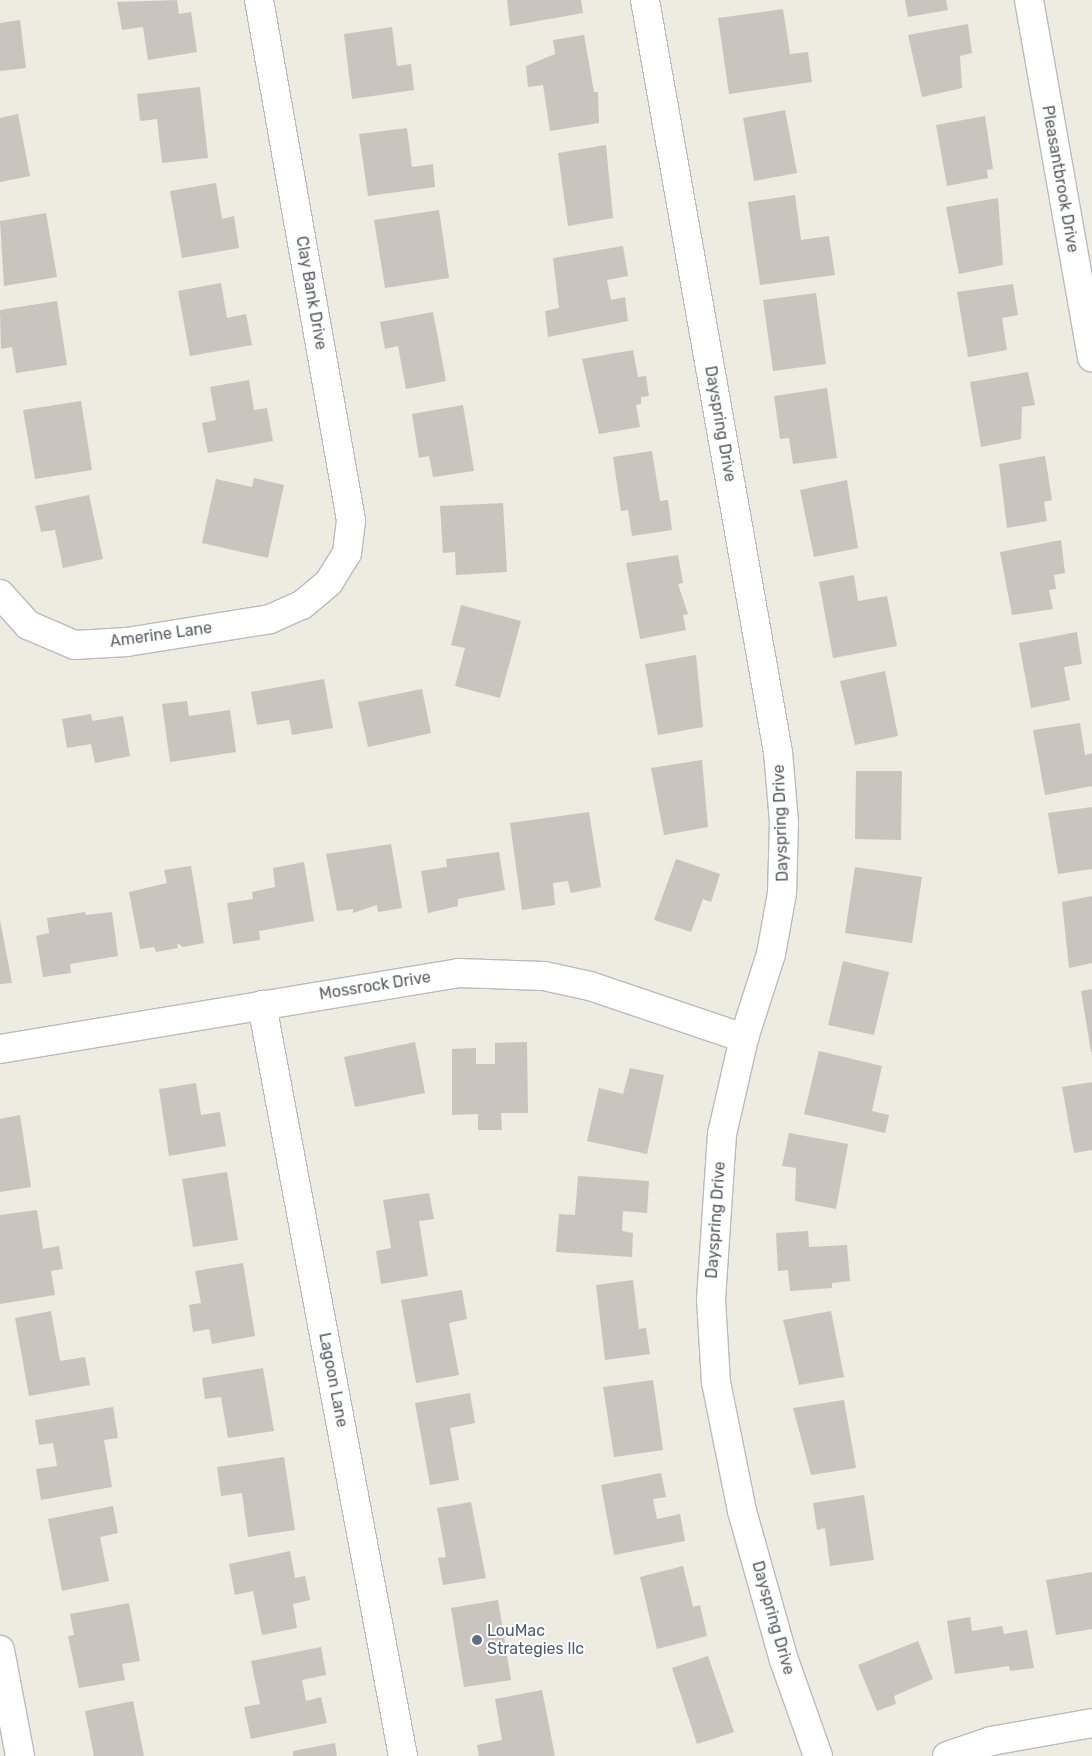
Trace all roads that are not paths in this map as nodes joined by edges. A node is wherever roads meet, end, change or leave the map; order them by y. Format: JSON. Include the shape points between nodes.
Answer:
{"nodes":[{"id":1,"x":259,"y":0,"type":"edge"},
{"id":2,"x":645,"y":0,"type":"edge"},
{"id":3,"x":1029,"y":0,"type":"edge"},
{"id":4,"x":1092,"y":357,"type":"edge"},
{"id":5,"x":329,"y":582,"type":"joint"},
{"id":6,"x":0,"y":594,"type":"edge"},
{"id":7,"x":262,"y":1005,"type":"junction"},
{"id":8,"x":744,"y":1038,"type":"junction"},
{"id":9,"x":0,"y":1048,"type":"edge"},
{"id":10,"x":0,"y":1650,"type":"edge"},
{"id":11,"x":1092,"y":1723,"type":"edge"},
{"id":12,"x":20,"y":1756,"type":"edge"},
{"id":13,"x":403,"y":1756,"type":"edge"},
{"id":14,"x":818,"y":1756,"type":"edge"},
{"id":15,"x":947,"y":1756,"type":"edge"}],
"edges":[{"from":1,"to":5,"type":"street","name":"Clay Bank Drive","via":[[351,520],[347,553]]},
{"from":2,"to":8,"type":"street","name":"Dayspring Drive","via":[[778,752],[784,822],[782,893],[771,954]]},
{"from":3,"to":4,"type":"street","name":"Pleasantbrook Drive"},
{"from":5,"to":6,"type":"street","name":"Amerine Lane","via":[[302,605],[270,618],[127,642],[75,645],[28,625]]},
{"from":7,"to":8,"type":"street","name":"Mossrock Drive","via":[[383,982],[458,973],[514,974],[590,986]]},
{"from":7,"to":9,"type":"street","name":"Mossrock Drive"},
{"from":7,"to":13,"type":"street","name":"Lagoon Lane"},
{"from":8,"to":14,"type":"street","name":"Dayspring Drive","via":[[722,1134],[713,1224],[711,1299],[716,1382],[742,1511],[784,1660]]},
{"from":10,"to":12,"type":"street"},
{"from":11,"to":15,"type":"street","via":[[991,1741]]}]}
